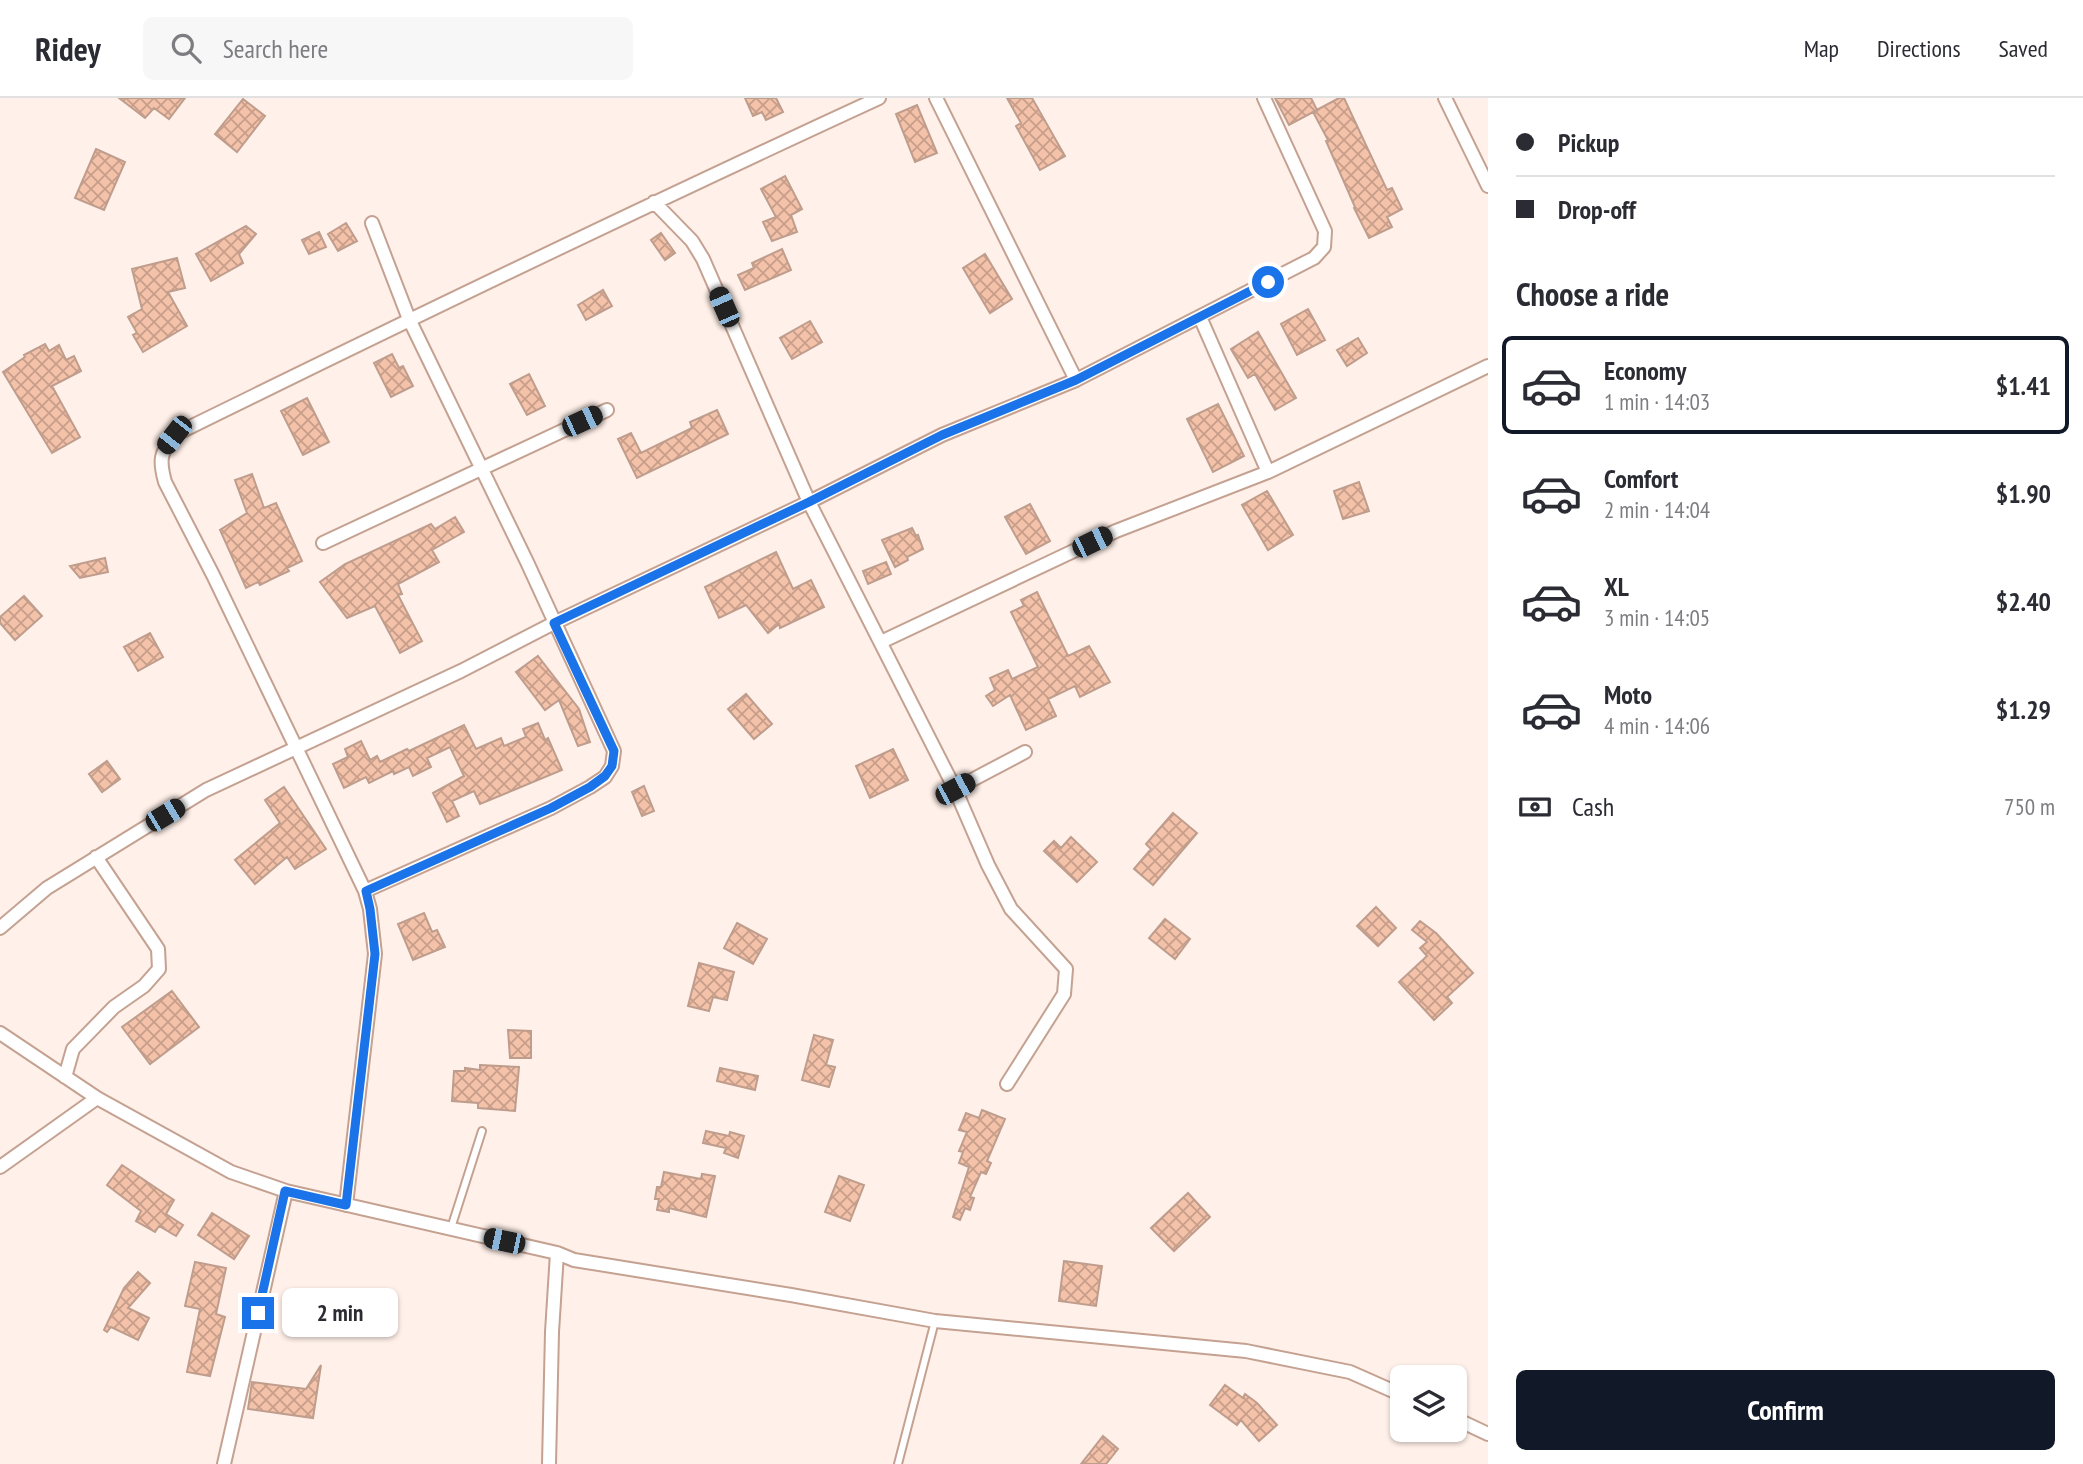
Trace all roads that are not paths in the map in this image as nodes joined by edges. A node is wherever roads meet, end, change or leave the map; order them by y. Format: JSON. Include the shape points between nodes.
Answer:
{"nodes":[{"id":1,"x":879,"y":98,"type":"edge"},
{"id":2,"x":936,"y":98,"type":"edge"},
{"id":3,"x":1264,"y":98,"type":"edge"},
{"id":4,"x":1446,"y":98,"type":"edge"},
{"id":5,"x":1487,"y":181,"type":"edge"},
{"id":6,"x":654,"y":202,"type":"junction"},
{"id":7,"x":372,"y":223,"type":"dead end"},
{"id":8,"x":1200,"y":317,"type":"junction"},
{"id":9,"x":410,"y":319,"type":"junction"},
{"id":10,"x":1487,"y":370,"type":"edge"},
{"id":11,"x":1076,"y":380,"type":"junction"},
{"id":12,"x":607,"y":410,"type":"dead end"},
{"id":13,"x":480,"y":469,"type":"junction"},
{"id":14,"x":1268,"y":472,"type":"junction"},
{"id":15,"x":809,"y":502,"type":"junction"},
{"id":16,"x":323,"y":542,"type":"dead end"},
{"id":17,"x":554,"y":623,"type":"junction"},
{"id":18,"x":881,"y":642,"type":"junction"},
{"id":19,"x":297,"y":746,"type":"junction"},
{"id":20,"x":1024,"y":752,"type":"dead end"},
{"id":21,"x":955,"y":789,"type":"junction"},
{"id":22,"x":96,"y":857,"type":"junction"},
{"id":23,"x":366,"y":891,"type":"junction"},
{"id":24,"x":0,"y":928,"type":"edge"},
{"id":25,"x":0,"y":1033,"type":"edge"},
{"id":26,"x":65,"y":1077,"type":"junction"},
{"id":27,"x":1007,"y":1084,"type":"dead end"},
{"id":28,"x":97,"y":1097,"type":"junction"},
{"id":29,"x":482,"y":1130,"type":"dead end"},
{"id":30,"x":0,"y":1167,"type":"edge"},
{"id":31,"x":285,"y":1191,"type":"junction"},
{"id":32,"x":346,"y":1205,"type":"junction"},
{"id":33,"x":450,"y":1230,"type":"junction"},
{"id":34,"x":557,"y":1253,"type":"junction"},
{"id":35,"x":935,"y":1321,"type":"junction"},
{"id":36,"x":1390,"y":1390,"type":"edge"},
{"id":37,"x":1467,"y":1424,"type":"edge"},
{"id":38,"x":1488,"y":1434,"type":"edge"},
{"id":39,"x":223,"y":1464,"type":"edge"},
{"id":40,"x":549,"y":1464,"type":"edge"},
{"id":41,"x":898,"y":1464,"type":"edge"}],
"edges":[{"from":1,"to":6,"type":"street"},
{"from":2,"to":11,"type":"street"},
{"from":3,"to":8,"type":"street","via":[[1325,231],[1324,247],[1314,258]]},
{"from":4,"to":5,"type":"street"},
{"from":6,"to":9,"type":"street"},
{"from":6,"to":15,"type":"street","via":[[702,258]]},
{"from":7,"to":9,"type":"street"},
{"from":8,"to":11,"type":"street"},
{"from":8,"to":14,"type":"street"},
{"from":9,"to":13,"type":"street"},
{"from":9,"to":19,"type":"street","via":[[174,435],[163,449],[160,464],[165,482]]},
{"from":10,"to":14,"type":"street"},
{"from":11,"to":15,"type":"street","via":[[942,435]]},
{"from":12,"to":13,"type":"street"},
{"from":13,"to":16,"type":"street"},
{"from":13,"to":17,"type":"street"},
{"from":14,"to":18,"type":"street","via":[[1116,531]]},
{"from":15,"to":17,"type":"street"},
{"from":15,"to":18,"type":"street"},
{"from":17,"to":19,"type":"street"},
{"from":17,"to":23,"type":"street","via":[[614,751],[605,776],[551,808]]},
{"from":18,"to":21,"type":"street"},
{"from":19,"to":22,"type":"street","via":[[206,790]]},
{"from":19,"to":23,"type":"street"},
{"from":20,"to":21,"type":"street"},
{"from":21,"to":27,"type":"street","via":[[1011,909],[1066,969],[1064,994]]},
{"from":22,"to":24,"type":"street","via":[[47,888]]},
{"from":22,"to":26,"type":"street","via":[[159,949],[159,969],[73,1049]]},
{"from":23,"to":32,"type":"street","via":[[375,954]]},
{"from":25,"to":26,"type":"street"},
{"from":26,"to":28,"type":"street"},
{"from":28,"to":30,"type":"street"},
{"from":28,"to":31,"type":"street","via":[[230,1172]]},
{"from":29,"to":33,"type":"lane"},
{"from":31,"to":32,"type":"street"},
{"from":31,"to":39,"type":"street"},
{"from":32,"to":33,"type":"street"},
{"from":33,"to":34,"type":"street"},
{"from":34,"to":35,"type":"street","via":[[573,1260]]},
{"from":34,"to":40,"type":"street"},
{"from":35,"to":36,"type":"street","via":[[1246,1351],[1350,1372]]},
{"from":35,"to":41,"type":"lane"},
{"from":37,"to":38,"type":"street"}]}
